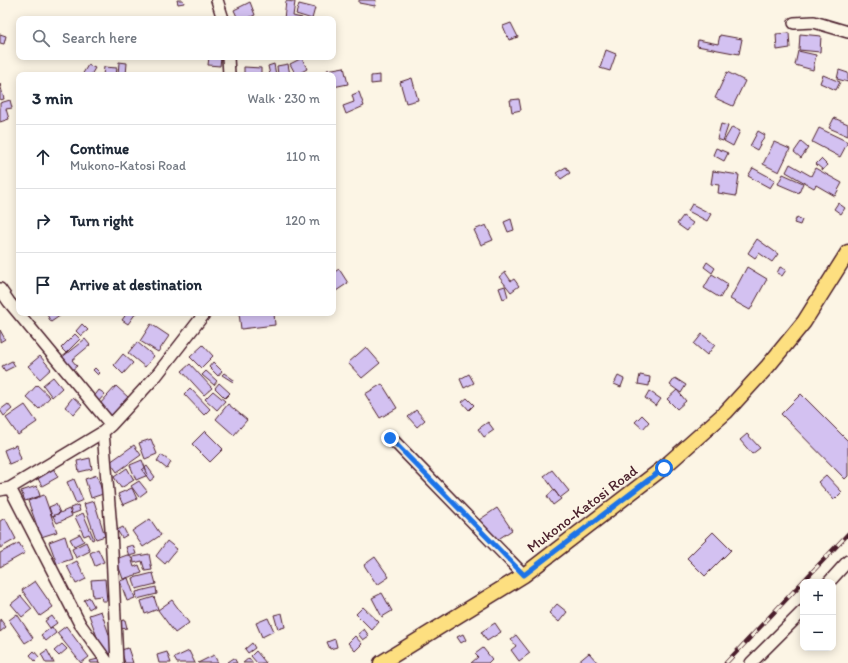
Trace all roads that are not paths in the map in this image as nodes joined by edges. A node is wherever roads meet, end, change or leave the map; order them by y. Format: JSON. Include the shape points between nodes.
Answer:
{"nodes":[{"id":1,"x":217,"y":0,"type":"edge"},
{"id":2,"x":222,"y":16,"type":"edge"},
{"id":3,"x":794,"y":23,"type":"dead end"},
{"id":4,"x":848,"y":32,"type":"edge"},
{"id":5,"x":228,"y":60,"type":"edge"},
{"id":6,"x":229,"y":72,"type":"edge"},
{"id":7,"x":848,"y":252,"type":"edge"},
{"id":8,"x":0,"y":288,"type":"edge"},
{"id":9,"x":16,"y":311,"type":"edge"},
{"id":10,"x":20,"y":316,"type":"edge"},
{"id":11,"x":203,"y":316,"type":"edge"},
{"id":12,"x":107,"y":428,"type":"junction"},
{"id":13,"x":390,"y":438,"type":"dead end"},
{"id":14,"x":5,"y":489,"type":"edge"},
{"id":15,"x":848,"y":561,"type":"edge"},
{"id":16,"x":524,"y":575,"type":"junction"},
{"id":17,"x":832,"y":579,"type":"edge"},
{"id":18,"x":800,"y":614,"type":"edge"},
{"id":19,"x":108,"y":663,"type":"edge"},
{"id":20,"x":116,"y":663,"type":"edge"},
{"id":21,"x":381,"y":663,"type":"edge"},
{"id":22,"x":752,"y":663,"type":"edge"}],
"edges":[{"from":1,"to":2,"type":"street"},
{"from":3,"to":4,"type":"street","via":[[814,22]]},
{"from":5,"to":6,"type":"street"},
{"from":7,"to":16,"type":"main road","name":"Mukono-Katosi Road","via":[[804,322],[726,412],[664,468]]},
{"from":8,"to":9,"type":"street"},
{"from":10,"to":12,"type":"street"},
{"from":11,"to":12,"type":"street","via":[[156,376]]},
{"from":12,"to":14,"type":"street"},
{"from":12,"to":20,"type":"street"},
{"from":13,"to":16,"type":"street"},
{"from":14,"to":19,"type":"street","via":[[80,624]]},
{"from":15,"to":17,"type":"street"},
{"from":16,"to":21,"type":"main road","name":"Mukono-Katosi Road"},
{"from":18,"to":22,"type":"street"}]}
